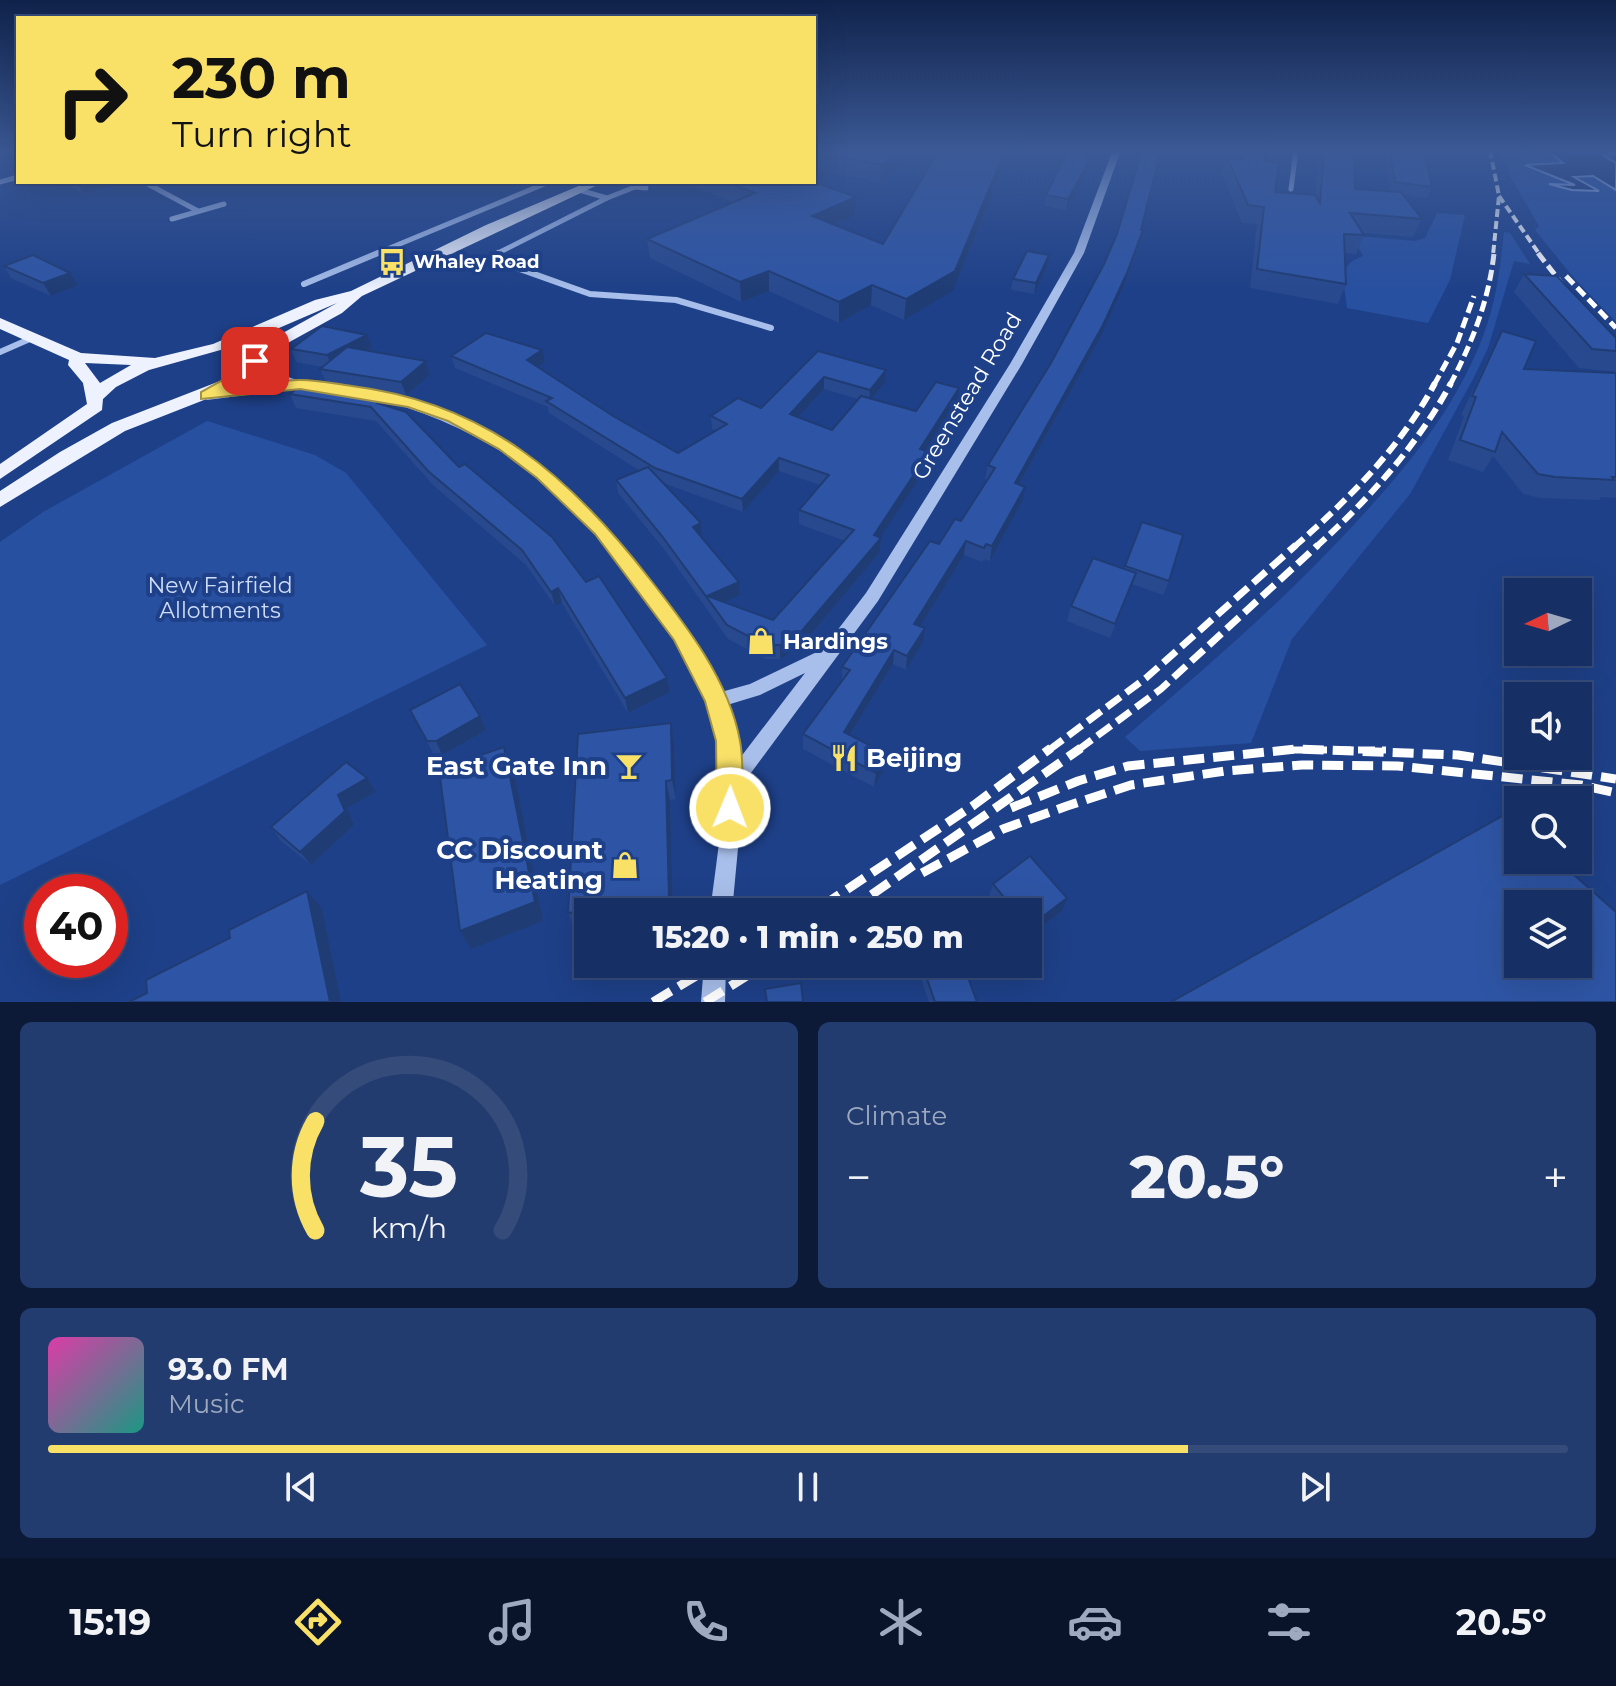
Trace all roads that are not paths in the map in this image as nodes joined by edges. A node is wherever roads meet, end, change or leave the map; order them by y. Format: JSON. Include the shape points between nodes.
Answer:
{"nodes":[{"id":1,"x":171,"y":197,"type":"edge"},
{"id":2,"x":514,"y":197,"type":"edge"},
{"id":3,"x":564,"y":197,"type":"edge"},
{"id":4,"x":603,"y":197,"type":"edge"},
{"id":5,"x":610,"y":197,"type":"edge"},
{"id":6,"x":1100,"y":197,"type":"edge"},
{"id":7,"x":607,"y":198,"type":"junction"},
{"id":8,"x":224,"y":204,"type":"dead end"},
{"id":9,"x":198,"y":211,"type":"junction"},
{"id":10,"x":172,"y":219,"type":"dead end"},
{"id":11,"x":304,"y":284,"type":"dead end"},
{"id":12,"x":357,"y":293,"type":"junction"},
{"id":13,"x":0,"y":323,"type":"edge"},
{"id":14,"x":757,"y":325,"type":"junction"},
{"id":15,"x":771,"y":328,"type":"dead end"},
{"id":16,"x":750,"y":332,"type":"dead end"},
{"id":17,"x":32,"y":338,"type":"junction"},
{"id":18,"x":218,"y":348,"type":"junction"},
{"id":19,"x":0,"y":352,"type":"edge"},
{"id":20,"x":78,"y":358,"type":"junction"},
{"id":21,"x":156,"y":362,"type":"junction"},
{"id":22,"x":254,"y":364,"type":"junction"},
{"id":23,"x":300,"y":384,"type":"junction"},
{"id":24,"x":328,"y":388,"type":"edge"},
{"id":25,"x":356,"y":392,"type":"edge"},
{"id":26,"x":207,"y":396,"type":"junction"},
{"id":27,"x":96,"y":401,"type":"junction"},
{"id":28,"x":158,"y":410,"type":"junction"},
{"id":29,"x":0,"y":473,"type":"edge"},
{"id":30,"x":0,"y":500,"type":"edge"},
{"id":31,"x":831,"y":653,"type":"junction"},
{"id":32,"x":716,"y":701,"type":"junction"},
{"id":33,"x":732,"y":783,"type":"junction"},
{"id":34,"x":722,"y":898,"type":"edge"},
{"id":35,"x":714,"y":978,"type":"edge"},
{"id":36,"x":713,"y":1002,"type":"edge"}],
"edges":[{"from":1,"to":9,"type":"street"},
{"from":2,"to":11,"type":"street"},
{"from":3,"to":12,"type":"main road"},
{"from":4,"to":7,"type":"street"},
{"from":5,"to":7,"type":"street"},
{"from":6,"to":31,"type":"street","name":"Greenstead Road","via":[[1056,295],[872,597]]},
{"from":7,"to":14,"type":"street","via":[[489,258],[590,294],[676,300]]},
{"from":8,"to":9,"type":"street"},
{"from":9,"to":10,"type":"street"},
{"from":12,"to":18,"type":"main road","via":[[328,299]]},
{"from":12,"to":22,"type":"main road","via":[[337,310],[269,347]]},
{"from":13,"to":17,"type":"main road"},
{"from":14,"to":15,"type":"street"},
{"from":14,"to":16,"type":"street"},
{"from":17,"to":19,"type":"street"},
{"from":17,"to":20,"type":"main road"},
{"from":18,"to":21,"type":"main road"},
{"from":18,"to":22,"type":"main road","via":[[241,351],[253,357]]},
{"from":20,"to":21,"type":"main road"},
{"from":20,"to":27,"type":"main road","via":[[76,365],[91,382]]},
{"from":21,"to":27,"type":"main road","via":[[117,378]]},
{"from":22,"to":23,"type":"street"},
{"from":22,"to":26,"type":"main road"},
{"from":23,"to":24,"type":"street"},
{"from":23,"to":26,"type":"street"},
{"from":25,"to":32,"type":"street","via":[[454,418],[543,474],[601,529],[682,635]]},
{"from":26,"to":28,"type":"main road"},
{"from":27,"to":28,"type":"main road","via":[[124,414]]},
{"from":27,"to":29,"type":"main road"},
{"from":28,"to":30,"type":"main road","via":[[88,443]]},
{"from":31,"to":32,"type":"street","name":"Greenstead Road","via":[[754,690]]},
{"from":31,"to":33,"type":"street","name":"Greenstead Road"},
{"from":32,"to":33,"type":"street","via":[[728,741]]},
{"from":33,"to":34,"type":"street"},
{"from":35,"to":36,"type":"street"}]}
